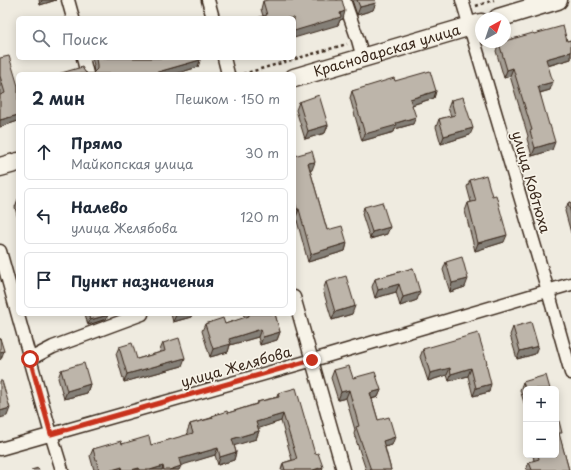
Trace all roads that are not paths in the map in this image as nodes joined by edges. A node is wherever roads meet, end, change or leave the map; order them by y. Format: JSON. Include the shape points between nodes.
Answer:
{"nodes":[{"id":1,"x":68,"y":0,"type":"edge"},
{"id":2,"x":208,"y":0,"type":"edge"},
{"id":3,"x":344,"y":0,"type":"edge"},
{"id":4,"x":462,"y":0,"type":"edge"},
{"id":5,"x":558,"y":0,"type":"edge"},
{"id":6,"x":511,"y":14,"type":"edge"},
{"id":7,"x":72,"y":16,"type":"edge"},
{"id":8,"x":212,"y":16,"type":"edge"},
{"id":9,"x":475,"y":25,"type":"edge"},
{"id":10,"x":481,"y":48,"type":"edge"},
{"id":11,"x":363,"y":58,"type":"junction"},
{"id":12,"x":84,"y":60,"type":"edge"},
{"id":13,"x":224,"y":60,"type":"edge"},
{"id":14,"x":86,"y":72,"type":"edge"},
{"id":15,"x":228,"y":72,"type":"edge"},
{"id":16,"x":296,"y":77,"type":"edge"},
{"id":17,"x":16,"y":163,"type":"edge"},
{"id":18,"x":0,"y":167,"type":"edge"},
{"id":19,"x":0,"y":250,"type":"edge"},
{"id":20,"x":571,"y":284,"type":"edge"},
{"id":21,"x":548,"y":291,"type":"junction"},
{"id":22,"x":296,"y":304,"type":"edge"},
{"id":23,"x":16,"y":308,"type":"edge"},
{"id":24,"x":18,"y":316,"type":"edge"},
{"id":25,"x":137,"y":316,"type":"edge"},
{"id":26,"x":30,"y":359,"type":"junction"},
{"id":27,"x":312,"y":360,"type":"junction"},
{"id":28,"x":571,"y":373,"type":"edge"},
{"id":29,"x":51,"y":434,"type":"junction"},
{"id":30,"x":0,"y":448,"type":"edge"},
{"id":31,"x":62,"y":470,"type":"edge"},
{"id":32,"x":343,"y":470,"type":"edge"}],
"edges":[{"from":1,"to":7,"type":"street"},
{"from":2,"to":8,"type":"street"},
{"from":3,"to":11,"type":"street"},
{"from":4,"to":9,"type":"street","name":"улица Ковтюха"},
{"from":5,"to":6,"type":"main road"},
{"from":9,"to":11,"type":"main road","name":"Краснодарская улица"},
{"from":10,"to":21,"type":"street","name":"улица Ковтюха"},
{"from":11,"to":16,"type":"main road","name":"Краснодарская улица"},
{"from":12,"to":14,"type":"street"},
{"from":13,"to":15,"type":"street"},
{"from":17,"to":18,"type":"main road"},
{"from":19,"to":23,"type":"street"},
{"from":20,"to":21,"type":"street","name":"улица Желябова"},
{"from":21,"to":27,"type":"street","name":"улица Желябова"},
{"from":21,"to":28,"type":"street","name":"улица Ковтюха"},
{"from":22,"to":27,"type":"street"},
{"from":24,"to":26,"type":"street"},
{"from":25,"to":26,"type":"street","via":[[53,347]]},
{"from":26,"to":29,"type":"street"},
{"from":27,"to":29,"type":"street","name":"улица Желябова"},
{"from":27,"to":32,"type":"street"},
{"from":29,"to":30,"type":"street","name":"улица Желябова"},
{"from":29,"to":31,"type":"street"}]}
